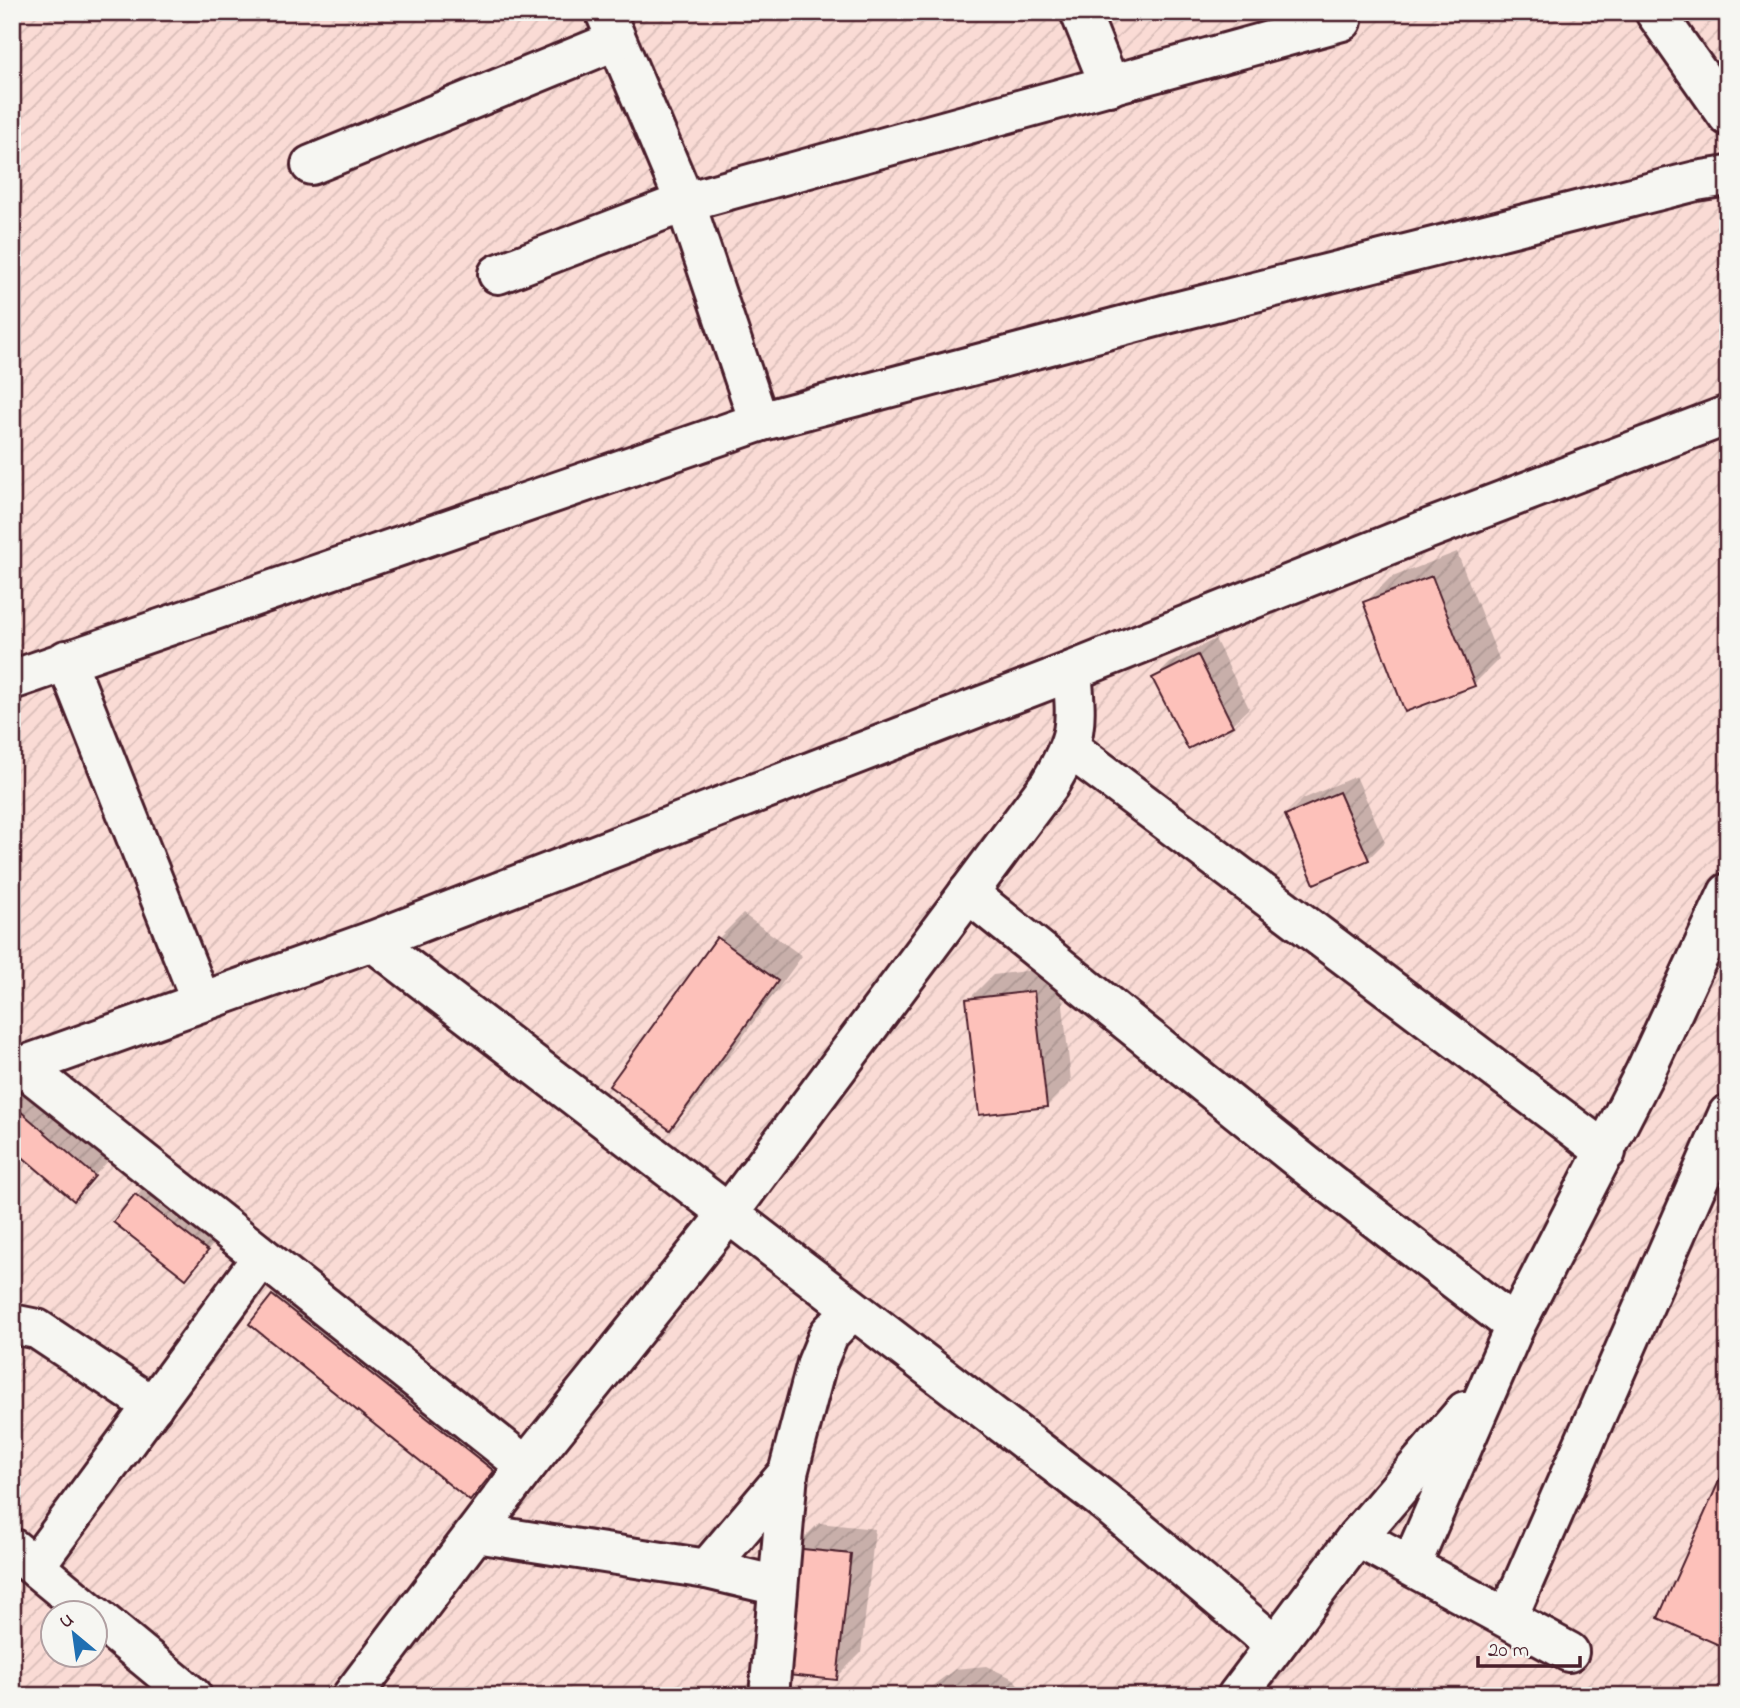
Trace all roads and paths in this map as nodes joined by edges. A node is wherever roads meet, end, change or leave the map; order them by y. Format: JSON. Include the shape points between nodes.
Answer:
{"nodes":[{"id":1,"x":1080,"y":12,"type":"edge"},
{"id":2,"x":1655,"y":12,"type":"edge"},
{"id":3,"x":1342,"y":21,"type":"dead end"},
{"id":4,"x":610,"y":27,"type":"edge"},
{"id":5,"x":1110,"y":86,"type":"junction"},
{"id":6,"x":1728,"y":116,"type":"edge"},
{"id":7,"x":311,"y":165,"type":"dead end"},
{"id":8,"x":1728,"y":176,"type":"edge"},
{"id":9,"x":685,"y":202,"type":"junction"},
{"id":10,"x":498,"y":274,"type":"dead end"},
{"id":11,"x":1728,"y":415,"type":"edge"},
{"id":12,"x":759,"y":422,"type":"junction"},
{"id":13,"x":66,"y":660,"type":"junction"},
{"id":14,"x":1072,"y":671,"type":"junction"},
{"id":15,"x":12,"y":680,"type":"edge"},
{"id":16,"x":1071,"y":749,"type":"junction"},
{"id":17,"x":968,"y":893,"type":"junction"},
{"id":18,"x":1728,"y":893,"type":"edge"},
{"id":19,"x":372,"y":941,"type":"junction"},
{"id":20,"x":201,"y":1001,"type":"junction"},
{"id":21,"x":17,"y":1068,"type":"edge"},
{"id":22,"x":1728,"y":1114,"type":"edge"},
{"id":23,"x":1606,"y":1152,"type":"junction"},
{"id":24,"x":729,"y":1213,"type":"junction"},
{"id":25,"x":261,"y":1257,"type":"junction"},
{"id":26,"x":852,"y":1310,"type":"junction"},
{"id":27,"x":12,"y":1324,"type":"edge"},
{"id":28,"x":1515,"y":1325,"type":"junction"},
{"id":29,"x":1491,"y":1380,"type":"junction"},
{"id":30,"x":153,"y":1406,"type":"junction"},
{"id":31,"x":526,"y":1466,"type":"junction"},
{"id":32,"x":788,"y":1472,"type":"junction"},
{"id":33,"x":476,"y":1533,"type":"junction"},
{"id":34,"x":1357,"y":1537,"type":"junction"},
{"id":35,"x":24,"y":1557,"type":"edge"},
{"id":36,"x":1410,"y":1565,"type":"junction"},
{"id":37,"x":707,"y":1569,"type":"junction"},
{"id":38,"x":778,"y":1586,"type":"junction"},
{"id":39,"x":76,"y":1600,"type":"edge"},
{"id":40,"x":1507,"y":1617,"type":"junction"},
{"id":41,"x":108,"y":1626,"type":"edge"},
{"id":42,"x":1275,"y":1645,"type":"junction"},
{"id":43,"x":1569,"y":1652,"type":"dead end"},
{"id":44,"x":192,"y":1696,"type":"edge"},
{"id":45,"x":352,"y":1696,"type":"edge"},
{"id":46,"x":769,"y":1696,"type":"edge"},
{"id":47,"x":1237,"y":1696,"type":"edge"}],
"edges":[{"from":1,"to":5,"type":"lane"},
{"from":2,"to":6,"type":"lane"},
{"from":3,"to":5,"type":"lane"},
{"from":4,"to":7,"type":"lane"},
{"from":4,"to":9,"type":"lane"},
{"from":5,"to":9,"type":"lane"},
{"from":8,"to":12,"type":"lane","via":[[1167,314]]},
{"from":9,"to":10,"type":"lane"},
{"from":9,"to":12,"type":"lane"},
{"from":11,"to":14,"type":"lane"},
{"from":12,"to":13,"type":"lane"},
{"from":13,"to":15,"type":"lane"},
{"from":13,"to":20,"type":"lane"},
{"from":14,"to":16,"type":"lane","via":[[1076,717]]},
{"from":14,"to":19,"type":"lane"},
{"from":16,"to":17,"type":"lane"},
{"from":16,"to":23,"type":"lane"},
{"from":17,"to":24,"type":"lane"},
{"from":17,"to":28,"type":"lane","via":[[1306,1165]]},
{"from":18,"to":23,"type":"lane"},
{"from":19,"to":20,"type":"lane"},
{"from":19,"to":24,"type":"lane"},
{"from":20,"to":21,"type":"lane"},
{"from":21,"to":25,"type":"lane"},
{"from":22,"to":40,"type":"lane"},
{"from":23,"to":28,"type":"lane"},
{"from":24,"to":26,"type":"lane"},
{"from":24,"to":31,"type":"lane"},
{"from":25,"to":30,"type":"lane"},
{"from":25,"to":31,"type":"lane"},
{"from":26,"to":32,"type":"lane","via":[[830,1334],[817,1363]]},
{"from":26,"to":42,"type":"lane","via":[[1104,1501]]},
{"from":27,"to":30,"type":"lane","via":[[37,1329]]},
{"from":28,"to":29,"type":"lane"},
{"from":29,"to":34,"type":"lane"},
{"from":29,"to":36,"type":"lane"},
{"from":30,"to":35,"type":"lane"},
{"from":31,"to":33,"type":"lane"},
{"from":32,"to":37,"type":"lane"},
{"from":32,"to":38,"type":"lane"},
{"from":33,"to":37,"type":"lane"},
{"from":33,"to":45,"type":"lane"},
{"from":34,"to":36,"type":"lane"},
{"from":34,"to":42,"type":"lane"},
{"from":35,"to":39,"type":"lane"},
{"from":36,"to":40,"type":"lane"},
{"from":37,"to":38,"type":"lane"},
{"from":38,"to":46,"type":"lane"},
{"from":40,"to":43,"type":"lane"},
{"from":41,"to":44,"type":"lane"},
{"from":42,"to":47,"type":"lane"}]}
